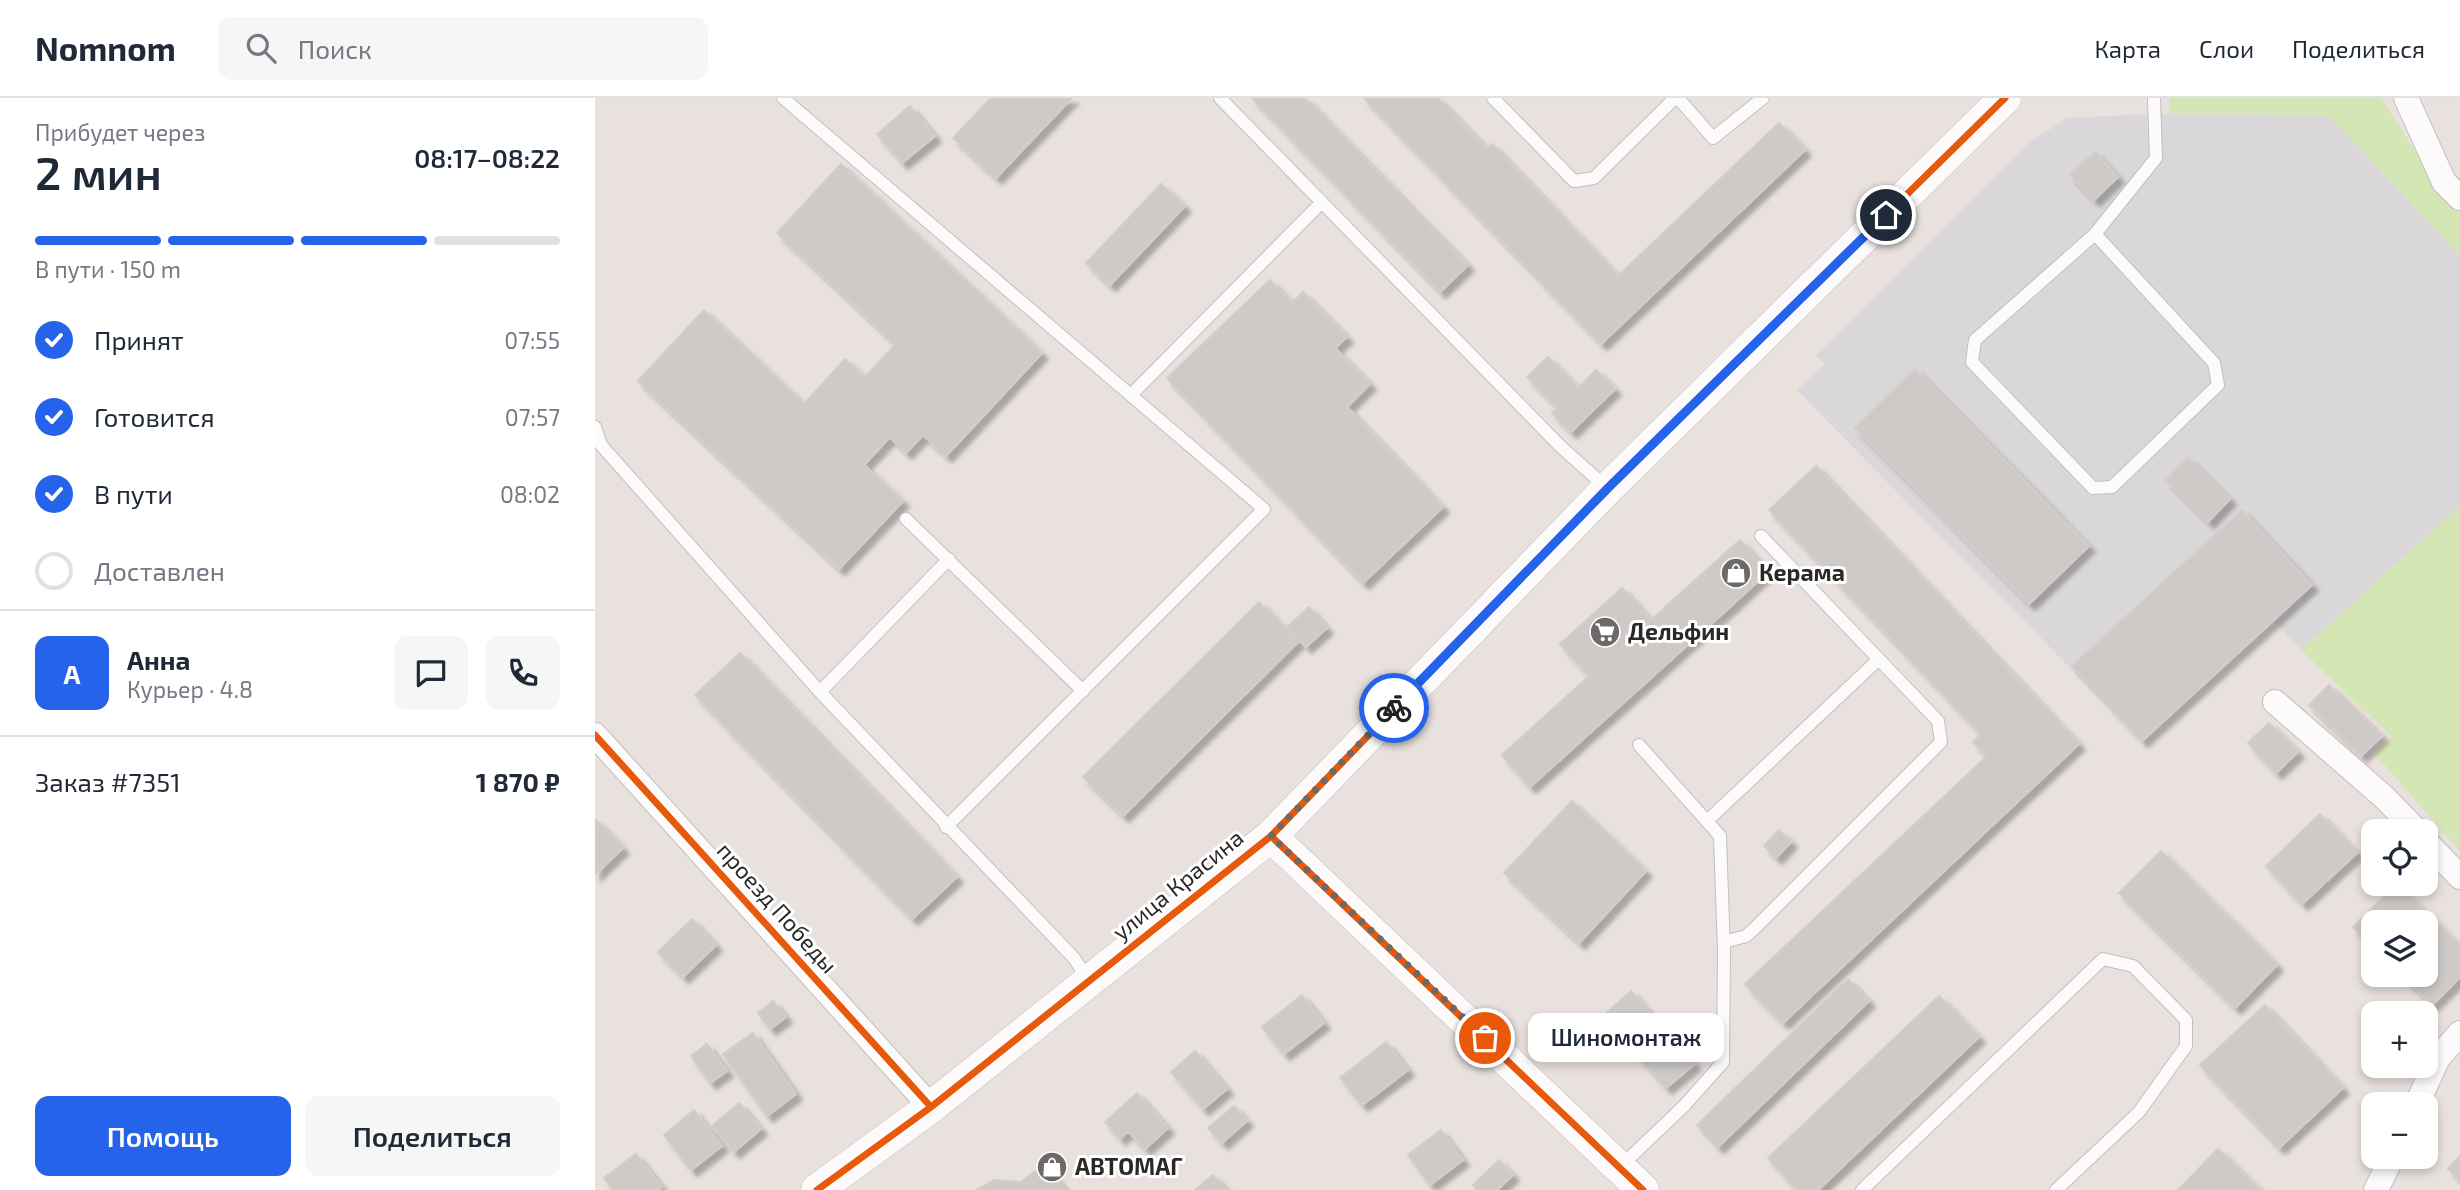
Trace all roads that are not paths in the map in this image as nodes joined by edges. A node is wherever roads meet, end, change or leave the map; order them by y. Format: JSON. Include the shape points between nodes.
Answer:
{"nodes":[{"id":1,"x":783,"y":98,"type":"edge"},
{"id":2,"x":1220,"y":98,"type":"edge"},
{"id":3,"x":1493,"y":98,"type":"edge"},
{"id":4,"x":1677,"y":98,"type":"edge"},
{"id":5,"x":1763,"y":98,"type":"edge"},
{"id":6,"x":2005,"y":98,"type":"edge"},
{"id":7,"x":2154,"y":98,"type":"edge"},
{"id":8,"x":2406,"y":98,"type":"edge"},
{"id":9,"x":2460,"y":198,"type":"edge"},
{"id":10,"x":1321,"y":202,"type":"junction"},
{"id":11,"x":2095,"y":234,"type":"junction"},
{"id":12,"x":1131,"y":395,"type":"junction"},
{"id":13,"x":595,"y":427,"type":"edge"},
{"id":14,"x":1608,"y":488,"type":"junction"},
{"id":15,"x":906,"y":519,"type":"dead end"},
{"id":16,"x":1762,"y":536,"type":"dead end"},
{"id":17,"x":949,"y":559,"type":"junction"},
{"id":18,"x":1879,"y":659,"type":"junction"},
{"id":19,"x":1083,"y":691,"type":"junction"},
{"id":20,"x":820,"y":692,"type":"junction"},
{"id":21,"x":2275,"y":702,"type":"dead end"},
{"id":22,"x":595,"y":735,"type":"edge"},
{"id":23,"x":1639,"y":745,"type":"dead end"},
{"id":24,"x":2405,"y":819,"type":"edge"},
{"id":25,"x":1707,"y":821,"type":"junction"},
{"id":26,"x":946,"y":827,"type":"junction"},
{"id":27,"x":1271,"y":836,"type":"junction"},
{"id":28,"x":2438,"y":854,"type":"edge"},
{"id":29,"x":2460,"y":877,"type":"edge"},
{"id":30,"x":1724,"y":942,"type":"junction"},
{"id":31,"x":1089,"y":980,"type":"junction"},
{"id":32,"x":2460,"y":1033,"type":"edge"},
{"id":33,"x":2422,"y":1092,"type":"edge"},
{"id":34,"x":931,"y":1107,"type":"junction"},
{"id":35,"x":1621,"y":1167,"type":"junction"},
{"id":36,"x":2386,"y":1169,"type":"edge"},
{"id":37,"x":817,"y":1190,"type":"edge"},
{"id":38,"x":1643,"y":1190,"type":"edge"},
{"id":39,"x":1862,"y":1190,"type":"edge"},
{"id":40,"x":2056,"y":1190,"type":"edge"},
{"id":41,"x":2376,"y":1190,"type":"edge"}],
"edges":[{"from":1,"to":12,"type":"lane"},
{"from":2,"to":10,"type":"lane"},
{"from":3,"to":4,"type":"lane","via":[[1574,181],[1594,178]]},
{"from":4,"to":5,"type":"lane","via":[[1713,138]]},
{"from":6,"to":14,"type":"street","name":"улица Красина"},
{"from":7,"to":11,"type":"lane","via":[[2156,158]]},
{"from":8,"to":9,"type":"street","via":[[2444,182]]},
{"from":10,"to":12,"type":"lane"},
{"from":10,"to":14,"type":"lane","via":[[1560,446]]},
{"from":11,"to":11,"type":"lane","via":[[1975,340],[1972,362],[2093,488],[2112,487],[2218,385],[2214,363]]},
{"from":12,"to":19,"type":"lane","via":[[1263,509]]},
{"from":13,"to":20,"type":"lane","via":[[601,445]]},
{"from":14,"to":27,"type":"street","name":"улица Красина"},
{"from":15,"to":17,"type":"lane"},
{"from":16,"to":18,"type":"lane"},
{"from":17,"to":19,"type":"lane"},
{"from":17,"to":20,"type":"lane"},
{"from":18,"to":25,"type":"lane"},
{"from":18,"to":30,"type":"lane","via":[[1938,721],[1941,742],[1753,930]]},
{"from":19,"to":26,"type":"lane"},
{"from":20,"to":26,"type":"lane"},
{"from":21,"to":24,"type":"street"},
{"from":22,"to":34,"type":"street","name":"проезд Победы"},
{"from":23,"to":25,"type":"lane"},
{"from":25,"to":30,"type":"lane","via":[[1720,836]]},
{"from":26,"to":31,"type":"lane","via":[[1073,957]]},
{"from":27,"to":31,"type":"street","name":"улица Красина"},
{"from":27,"to":35,"type":"street"},
{"from":28,"to":29,"type":"street"},
{"from":30,"to":35,"type":"lane","via":[[1723,1062]]},
{"from":31,"to":34,"type":"street","name":"улица Красина"},
{"from":32,"to":33,"type":"street","via":[[2438,1058]]},
{"from":34,"to":37,"type":"street","name":"улица Красина"},
{"from":35,"to":38,"type":"street"},
{"from":36,"to":41,"type":"street"},
{"from":39,"to":40,"type":"lane","via":[[2103,959],[2133,966],[2186,1020],[2186,1046],[2140,1112]]}]}
